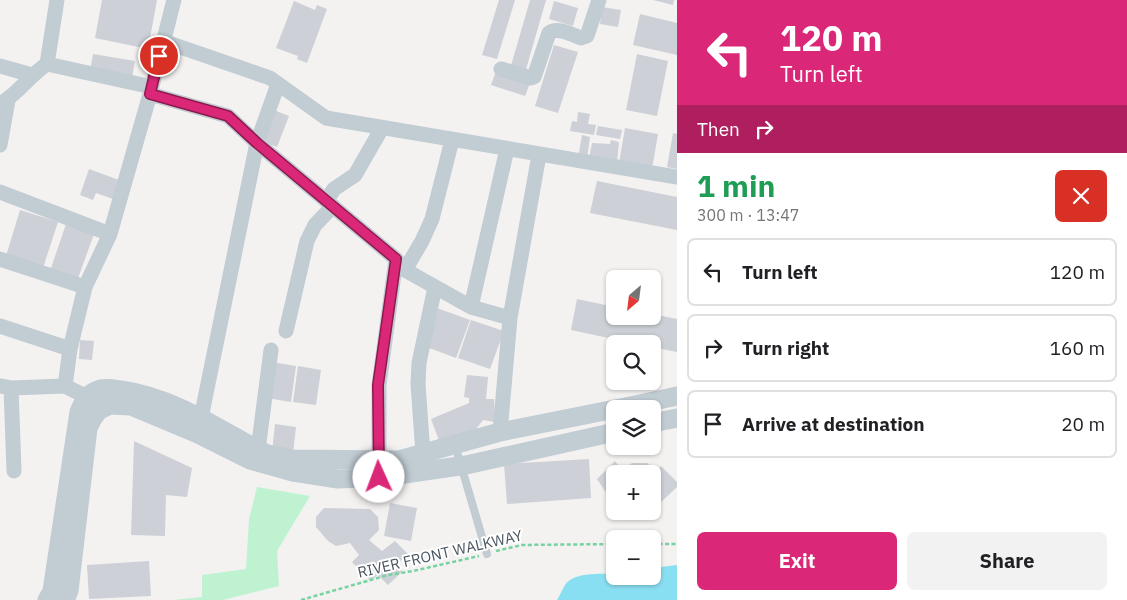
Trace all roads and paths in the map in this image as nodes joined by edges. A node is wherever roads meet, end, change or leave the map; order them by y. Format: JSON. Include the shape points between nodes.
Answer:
{"nodes":[{"id":1,"x":57,"y":0,"type":"edge"},
{"id":2,"x":174,"y":0,"type":"edge"},
{"id":3,"x":599,"y":0,"type":"edge"},
{"id":4,"x":163,"y":41,"type":"junction"},
{"id":5,"x":47,"y":64,"type":"junction"},
{"id":6,"x":0,"y":66,"type":"edge"},
{"id":7,"x":501,"y":69,"type":"dead end"},
{"id":8,"x":32,"y":74,"type":"junction"},
{"id":9,"x":278,"y":84,"type":"junction"},
{"id":10,"x":151,"y":91,"type":"junction"},
{"id":11,"x":4,"y":102,"type":"edge"},
{"id":12,"x":382,"y":128,"type":"junction"},
{"id":13,"x":452,"y":140,"type":"junction"},
{"id":14,"x":257,"y":143,"type":"junction"},
{"id":15,"x":0,"y":144,"type":"edge"},
{"id":16,"x":507,"y":149,"type":"junction"},
{"id":17,"x":539,"y":155,"type":"junction"},
{"id":18,"x":677,"y":177,"type":"edge"},
{"id":19,"x":0,"y":192,"type":"edge"},
{"id":20,"x":330,"y":204,"type":"junction"},
{"id":21,"x":110,"y":234,"type":"junction"},
{"id":22,"x":0,"y":259,"type":"edge"},
{"id":23,"x":401,"y":265,"type":"junction"},
{"id":24,"x":85,"y":287,"type":"junction"},
{"id":25,"x":435,"y":287,"type":"junction"},
{"id":26,"x":472,"y":307,"type":"junction"},
{"id":27,"x":510,"y":318,"type":"junction"},
{"id":28,"x":0,"y":326,"type":"edge"},
{"id":29,"x":286,"y":331,"type":"dead end"},
{"id":30,"x":70,"y":349,"type":"junction"},
{"id":31,"x":270,"y":350,"type":"dead end"},
{"id":32,"x":65,"y":386,"type":"junction"},
{"id":33,"x":6,"y":387,"type":"edge"},
{"id":34,"x":677,"y":396,"type":"edge"},
{"id":35,"x":658,"y":400,"type":"edge"},
{"id":36,"x":93,"y":403,"type":"junction"},
{"id":37,"x":606,"y":411,"type":"edge"},
{"id":38,"x":201,"y":418,"type":"junction"},
{"id":39,"x":677,"y":418,"type":"edge"},
{"id":40,"x":661,"y":421,"type":"edge"},
{"id":41,"x":500,"y":432,"type":"junction"},
{"id":42,"x":606,"y":434,"type":"edge"},
{"id":43,"x":455,"y":445,"type":"junction"},
{"id":44,"x":258,"y":450,"type":"junction"},
{"id":45,"x":423,"y":454,"type":"junction"},
{"id":46,"x":461,"y":466,"type":"junction"},
{"id":47,"x":378,"y":469,"type":"junction"},
{"id":48,"x":14,"y":471,"type":"dead end"},
{"id":49,"x":606,"y":544,"type":"edge"},
{"id":50,"x":661,"y":544,"type":"edge"},
{"id":51,"x":677,"y":544,"type":"edge"},
{"id":52,"x":487,"y":554,"type":"junction"},
{"id":53,"x":48,"y":600,"type":"edge"},
{"id":54,"x":65,"y":600,"type":"edge"},
{"id":55,"x":301,"y":600,"type":"edge"}],
"edges":[{"from":1,"to":5,"type":"street"},
{"from":2,"to":4,"type":"street"},
{"from":3,"to":7,"type":"street","via":[[588,36],[581,38],[559,30],[549,33],[534,77]]},
{"from":4,"to":9,"type":"street","via":[[270,78]]},
{"from":4,"to":10,"type":"street"},
{"from":5,"to":8,"type":"street"},
{"from":5,"to":10,"type":"street"},
{"from":6,"to":8,"type":"street"},
{"from":8,"to":11,"type":"street"},
{"from":9,"to":12,"type":"street","via":[[326,118]]},
{"from":9,"to":14,"type":"street"},
{"from":10,"to":14,"type":"street","via":[[228,116]]},
{"from":10,"to":21,"type":"street"},
{"from":11,"to":15,"type":"street"},
{"from":12,"to":13,"type":"street"},
{"from":12,"to":20,"type":"street","via":[[355,175],[334,189]]},
{"from":13,"to":16,"type":"street"},
{"from":13,"to":23,"type":"street","via":[[432,219],[422,241]]},
{"from":14,"to":20,"type":"street"},
{"from":14,"to":38,"type":"street"},
{"from":16,"to":17,"type":"street"},
{"from":16,"to":26,"type":"street"},
{"from":17,"to":18,"type":"street"},
{"from":17,"to":27,"type":"street"},
{"from":19,"to":21,"type":"street"},
{"from":20,"to":23,"type":"street"},
{"from":20,"to":29,"type":"street","via":[[314,225],[307,241]]},
{"from":21,"to":24,"type":"street"},
{"from":22,"to":24,"type":"street"},
{"from":23,"to":25,"type":"street"},
{"from":23,"to":47,"type":"street","via":[[378,385]]},
{"from":24,"to":30,"type":"street"},
{"from":25,"to":26,"type":"street"},
{"from":25,"to":45,"type":"street","via":[[419,363]]},
{"from":26,"to":27,"type":"street"},
{"from":27,"to":41,"type":"street"},
{"from":28,"to":30,"type":"street"},
{"from":30,"to":32,"type":"street"},
{"from":31,"to":44,"type":"street"},
{"from":32,"to":33,"type":"street"},
{"from":32,"to":36,"type":"street"},
{"from":33,"to":48,"type":"street"},
{"from":34,"to":35,"type":"street"},
{"from":36,"to":38,"type":"street","via":[[99,389],[139,392]]},
{"from":36,"to":47,"type":"street","via":[[131,406],[250,460],[293,472],[338,478]]},
{"from":36,"to":53,"type":"street","via":[[79,412]]},
{"from":36,"to":54,"type":"street","via":[[69,591]]},
{"from":37,"to":41,"type":"street"},
{"from":38,"to":44,"type":"street"},
{"from":39,"to":40,"type":"street"},
{"from":41,"to":43,"type":"street"},
{"from":42,"to":46,"type":"street"},
{"from":43,"to":45,"type":"street"},
{"from":43,"to":46,"type":"lane"},
{"from":44,"to":47,"type":"street","via":[[293,459]]},
{"from":45,"to":47,"type":"street"},
{"from":46,"to":47,"type":"street"},
{"from":46,"to":52,"type":"lane"},
{"from":49,"to":52,"type":"path","name":"RIVER FRONT WALKWAY","via":[[522,545]]},
{"from":50,"to":51,"type":"path"},
{"from":52,"to":55,"type":"path","name":"RIVER FRONT WALKWAY","via":[[388,574]]}]}
